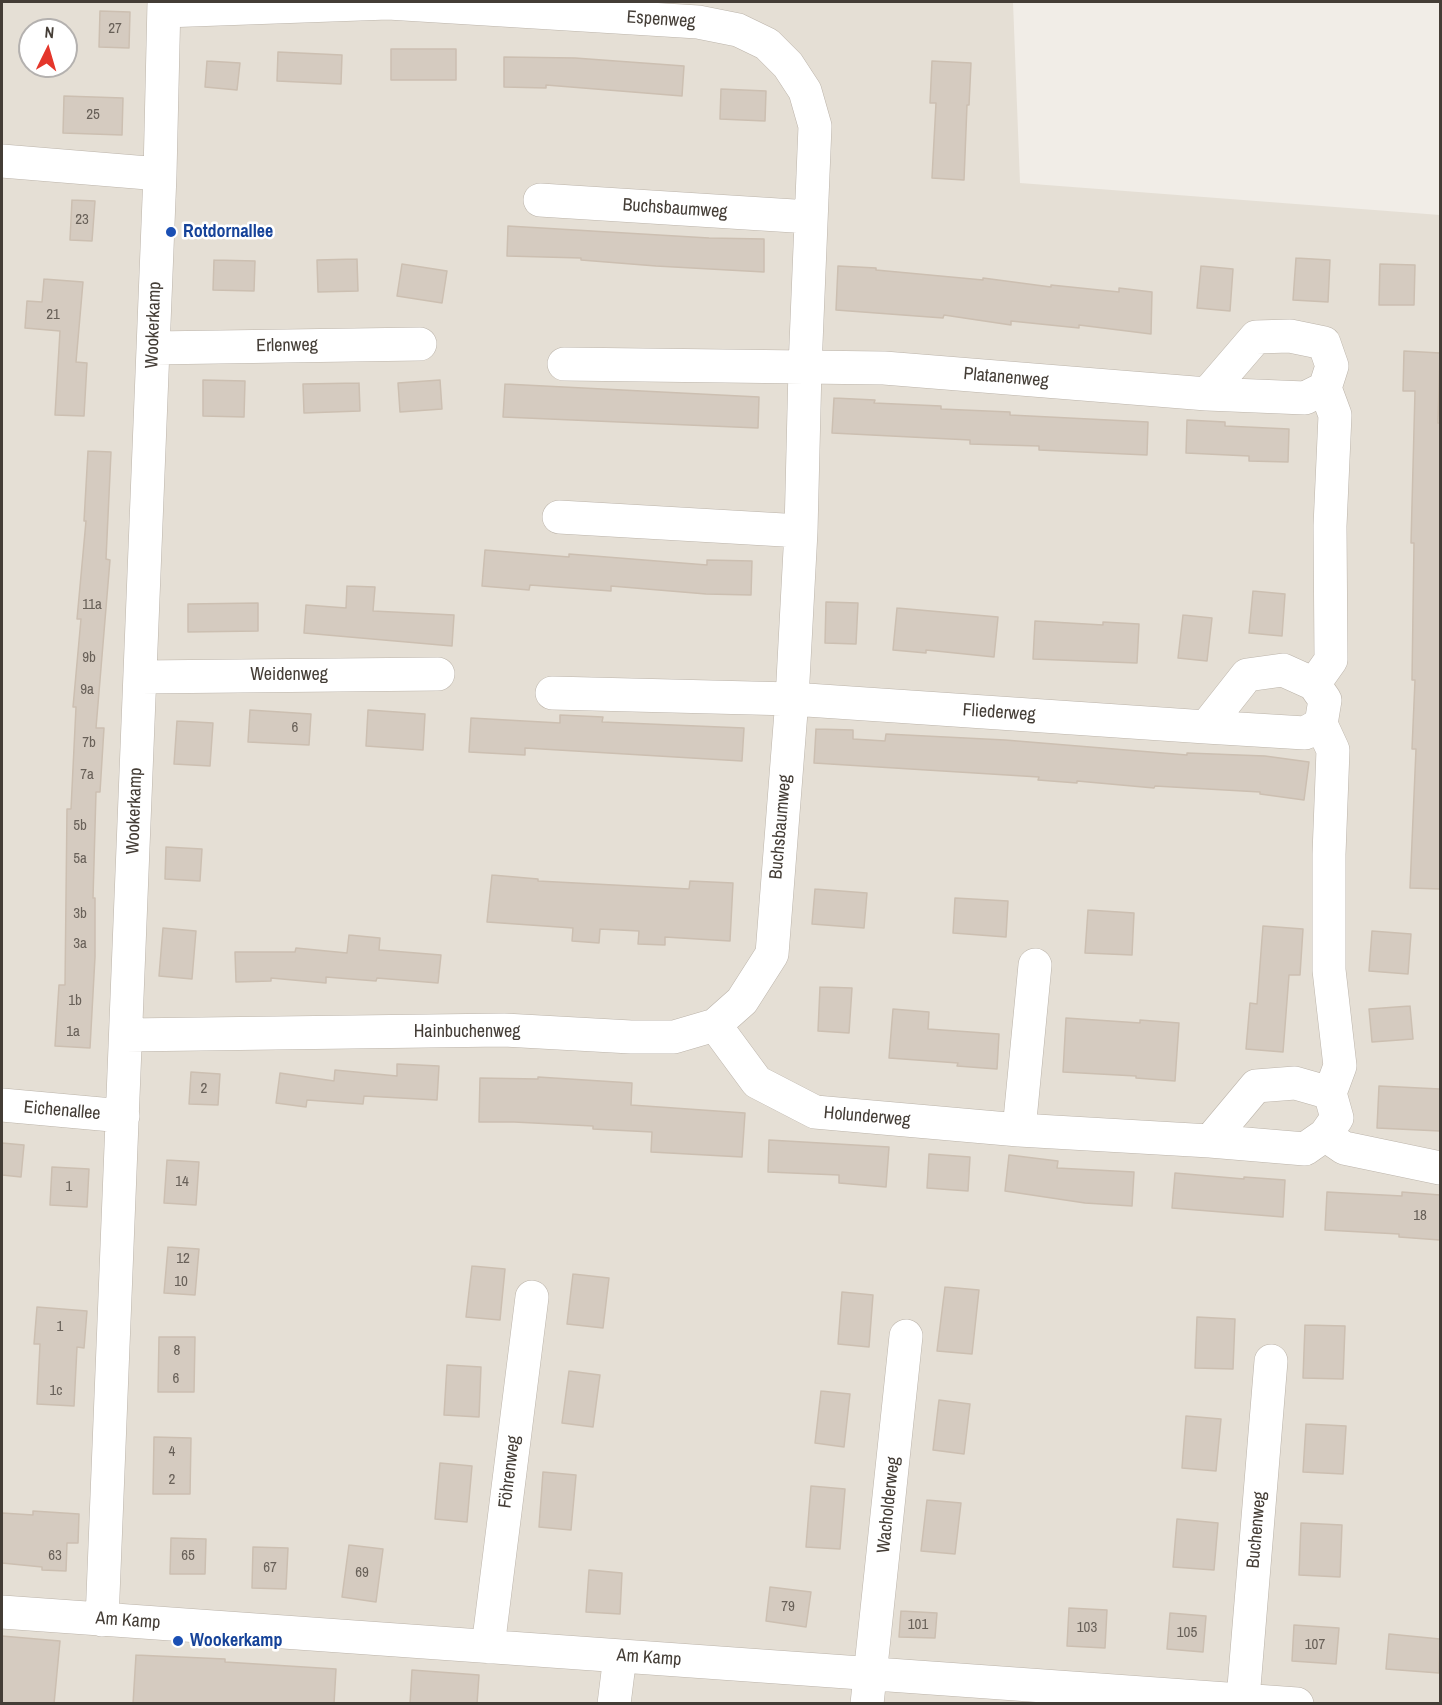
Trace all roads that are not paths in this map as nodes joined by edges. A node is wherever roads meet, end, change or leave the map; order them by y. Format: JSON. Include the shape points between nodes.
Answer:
{"nodes":[{"id":1,"x":164,"y":6,"type":"edge"},
{"id":2,"x":2,"y":161,"type":"edge"},
{"id":3,"x":813,"y":164,"type":"joint"},
{"id":4,"x":160,"y":174,"type":"junction"},
{"id":5,"x":540,"y":200,"type":"dead end"},
{"id":6,"x":810,"y":217,"type":"junction"},
{"id":7,"x":420,"y":344,"type":"dead end"},
{"id":8,"x":153,"y":348,"type":"junction"},
{"id":9,"x":564,"y":364,"type":"dead end"},
{"id":10,"x":805,"y":368,"type":"junction"},
{"id":11,"x":1325,"y":388,"type":"junction"},
{"id":12,"x":1207,"y":394,"type":"junction"},
{"id":13,"x":560,"y":517,"type":"dead end"},
{"id":14,"x":801,"y":531,"type":"junction"},
{"id":15,"x":438,"y":674,"type":"dead end"},
{"id":16,"x":141,"y":676,"type":"junction"},
{"id":17,"x":1314,"y":684,"type":"junction"},
{"id":18,"x":552,"y":693,"type":"dead end"},
{"id":19,"x":792,"y":699,"type":"junction"},
{"id":20,"x":1321,"y":724,"type":"junction"},
{"id":21,"x":1206,"y":727,"type":"junction"},
{"id":22,"x":772,"y":954,"type":"joint"},
{"id":23,"x":1035,"y":965,"type":"dead end"},
{"id":24,"x":715,"y":1025,"type":"junction"},
{"id":25,"x":126,"y":1035,"type":"junction"},
{"id":26,"x":1330,"y":1093,"type":"junction"},
{"id":27,"x":2,"y":1105,"type":"edge"},
{"id":28,"x":123,"y":1116,"type":"junction"},
{"id":29,"x":1020,"y":1130,"type":"junction"},
{"id":30,"x":1325,"y":1135,"type":"junction"},
{"id":31,"x":1210,"y":1141,"type":"junction"},
{"id":32,"x":1440,"y":1168,"type":"edge"},
{"id":33,"x":532,"y":1297,"type":"dead end"},
{"id":34,"x":906,"y":1336,"type":"dead end"},
{"id":35,"x":1271,"y":1360,"type":"dead end"},
{"id":36,"x":2,"y":1612,"type":"edge"},
{"id":37,"x":102,"y":1620,"type":"junction"},
{"id":38,"x":488,"y":1647,"type":"junction"},
{"id":39,"x":620,"y":1656,"type":"junction"},
{"id":40,"x":869,"y":1689,"type":"edge"},
{"id":41,"x":1243,"y":1700,"type":"junction"},
{"id":42,"x":1284,"y":1703,"type":"edge"},
{"id":43,"x":614,"y":1704,"type":"edge"}],
"edges":[{"from":1,"to":3,"type":"street","name":"Espenweg","via":[[388,3],[698,22],[738,30],[767,44],[805,91],[815,126]]},
{"from":1,"to":4,"type":"street","name":"Wookerkamp"},
{"from":2,"to":4,"type":"street"},
{"from":3,"to":6,"type":"street","name":"Buchsbaumweg"},
{"from":4,"to":8,"type":"street","name":"Wookerkamp"},
{"from":5,"to":6,"type":"street","name":"Buchsbaumweg"},
{"from":6,"to":10,"type":"street","name":"Buchsbaumweg"},
{"from":7,"to":8,"type":"street","name":"Erlenweg"},
{"from":8,"to":16,"type":"street","name":"Wookerkamp"},
{"from":9,"to":10,"type":"street"},
{"from":10,"to":12,"type":"street","name":"Platanenweg","via":[[884,368]]},
{"from":10,"to":14,"type":"street","name":"Buchsbaumweg"},
{"from":11,"to":12,"type":"street","name":"Platanenweg","via":[[1305,398]]},
{"from":11,"to":12,"type":"street","via":[[1332,366],[1324,344],[1290,336],[1256,338]]},
{"from":11,"to":17,"type":"street","via":[[1335,415],[1330,526],[1331,660]]},
{"from":13,"to":14,"type":"street"},
{"from":14,"to":19,"type":"street","name":"Buchsbaumweg"},
{"from":15,"to":16,"type":"street","name":"Weidenweg"},
{"from":16,"to":25,"type":"street","name":"Wookerkamp"},
{"from":17,"to":20,"type":"street","via":[[1325,700]]},
{"from":17,"to":21,"type":"street","via":[[1282,670],[1247,675]]},
{"from":18,"to":19,"type":"street"},
{"from":19,"to":21,"type":"street","name":"Fliederweg"},
{"from":19,"to":22,"type":"street","name":"Buchsbaumweg"},
{"from":20,"to":21,"type":"street","name":"Fliederweg","via":[[1305,733]]},
{"from":20,"to":26,"type":"street","via":[[1333,750],[1329,970],[1341,1066]]},
{"from":22,"to":24,"type":"street","name":"Hainbuchenweg","via":[[742,1000]]},
{"from":23,"to":29,"type":"street"},
{"from":24,"to":25,"type":"street","name":"Hainbuchenweg","via":[[674,1036],[631,1037],[504,1030]]},
{"from":24,"to":29,"type":"street","name":"Holunderweg","via":[[757,1082],[815,1112]]},
{"from":25,"to":28,"type":"street","name":"Wookerkamp"},
{"from":26,"to":30,"type":"street","via":[[1337,1118]]},
{"from":26,"to":31,"type":"street","via":[[1295,1083],[1256,1086]]},
{"from":27,"to":28,"type":"street","name":"Eichenallee"},
{"from":28,"to":37,"type":"street","name":"Wookerkamp"},
{"from":29,"to":31,"type":"street","name":"Holunderweg"},
{"from":30,"to":31,"type":"street","name":"Holunderweg","via":[[1305,1149]]},
{"from":30,"to":32,"type":"street","via":[[1344,1148]]},
{"from":33,"to":38,"type":"street","name":"Föhrenweg"},
{"from":34,"to":40,"type":"street","name":"Wacholderweg"},
{"from":35,"to":41,"type":"street","name":"Buchenweg"},
{"from":36,"to":37,"type":"street","name":"Am Kamp"},
{"from":37,"to":38,"type":"street","name":"Am Kamp"},
{"from":38,"to":39,"type":"street","name":"Am Kamp"},
{"from":39,"to":40,"type":"street","name":"Am Kamp"},
{"from":39,"to":43,"type":"street"},
{"from":40,"to":41,"type":"street","name":"Am Kamp"},
{"from":41,"to":42,"type":"street","name":"Am Kamp"}]}
